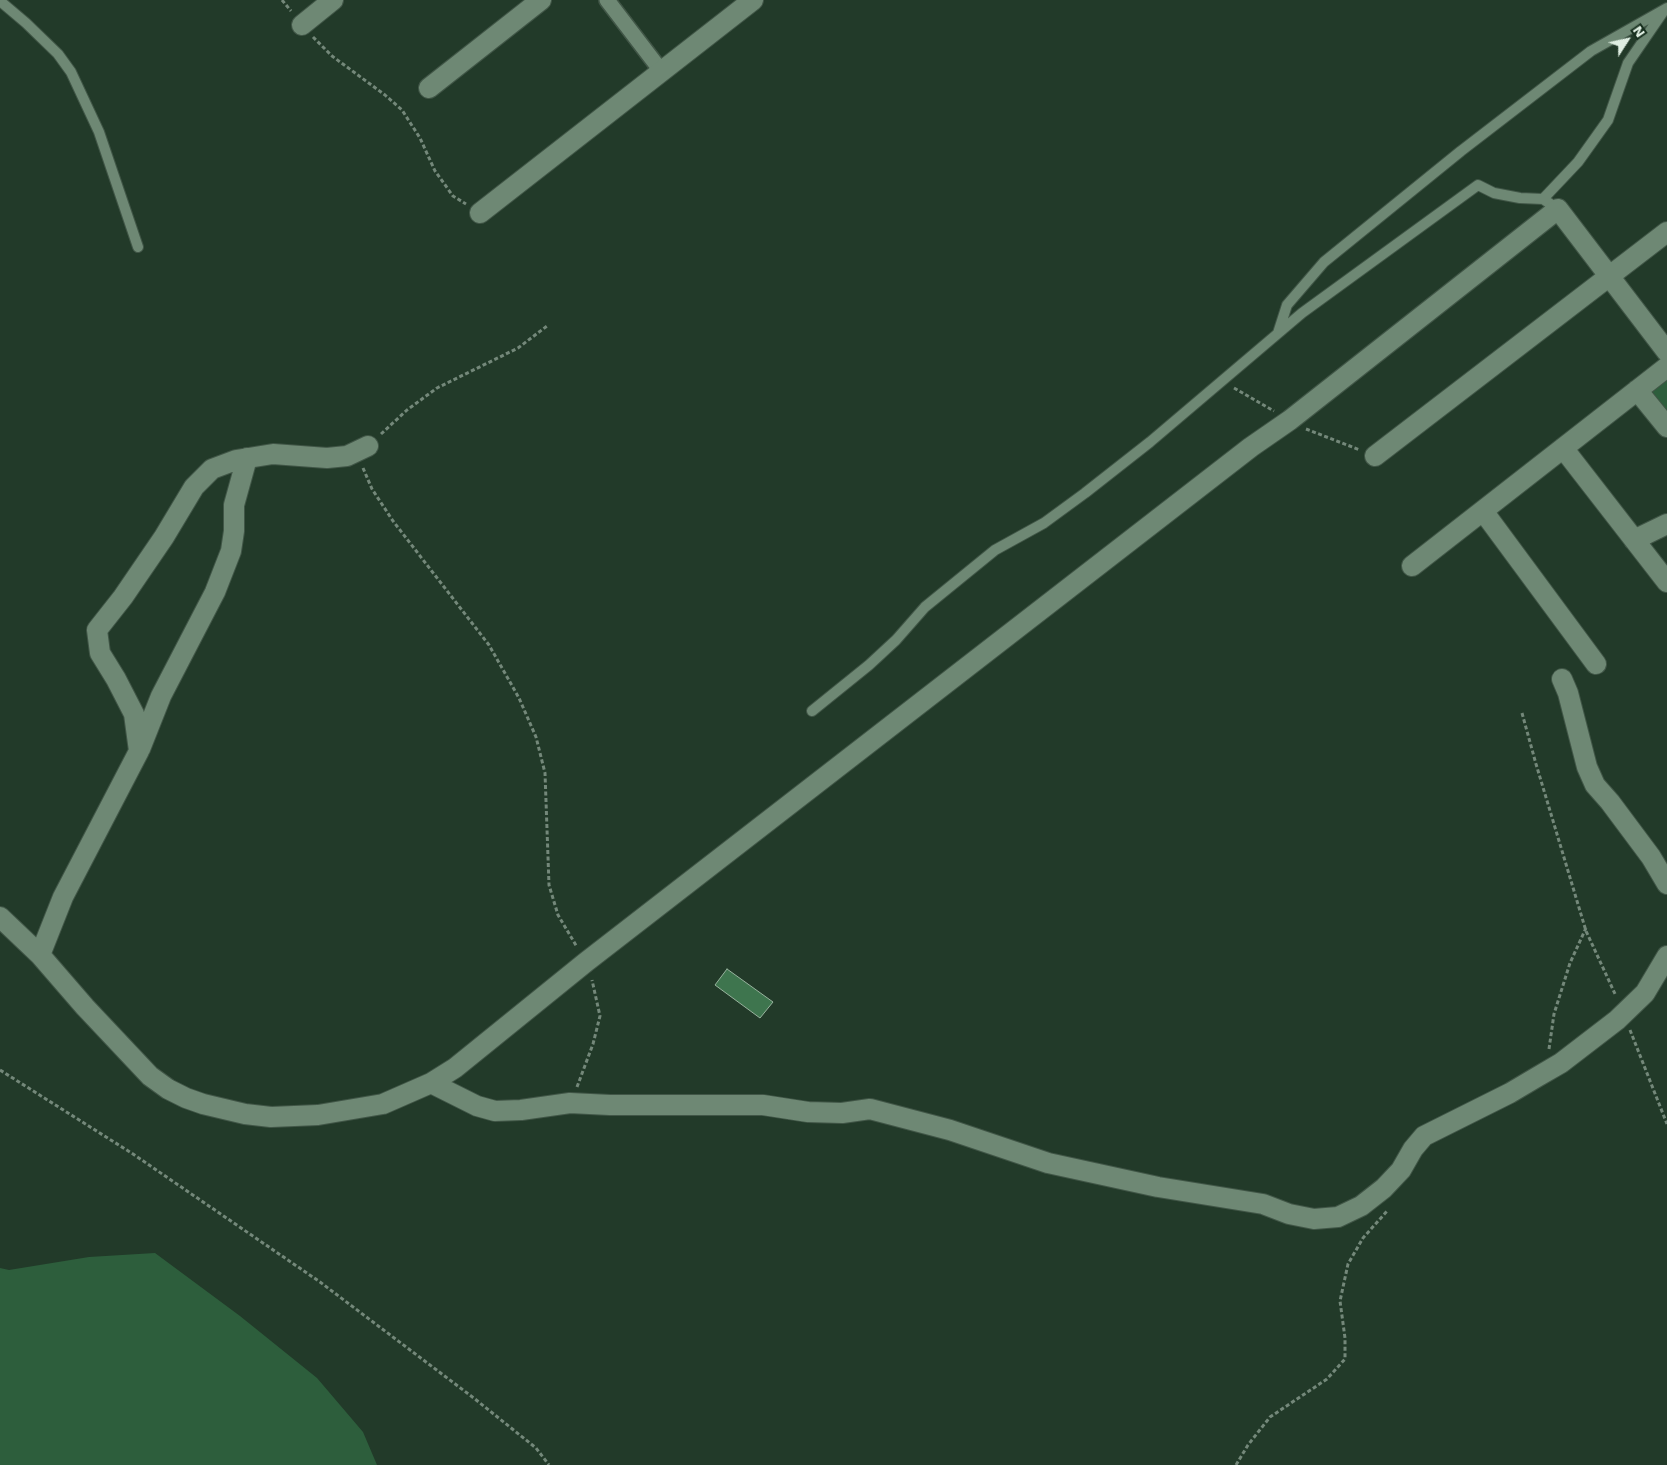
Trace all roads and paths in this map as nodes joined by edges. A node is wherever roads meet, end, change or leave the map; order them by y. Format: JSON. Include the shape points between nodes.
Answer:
{"nodes":[{"id":1,"x":282,"y":0,"type":"edge"},
{"id":2,"x":333,"y":0,"type":"edge"},
{"id":3,"x":541,"y":0,"type":"edge"},
{"id":4,"x":607,"y":0,"type":"edge"},
{"id":5,"x":753,"y":0,"type":"edge"},
{"id":6,"x":0,"y":1,"type":"edge"},
{"id":7,"x":1666,"y":9,"type":"edge"},
{"id":8,"x":302,"y":25,"type":"junction"},
{"id":9,"x":662,"y":72,"type":"junction"},
{"id":10,"x":429,"y":88,"type":"dead end"},
{"id":11,"x":1551,"y":204,"type":"junction"},
{"id":12,"x":480,"y":213,"type":"joint"},
{"id":13,"x":1667,"y":232,"type":"edge"},
{"id":14,"x":138,"y":247,"type":"dead end"},
{"id":15,"x":1610,"y":277,"type":"junction"},
{"id":16,"x":547,"y":326,"type":"dead end"},
{"id":17,"x":1278,"y":334,"type":"junction"},
{"id":18,"x":1667,"y":352,"type":"edge"},
{"id":19,"x":1667,"y":367,"type":"edge"},
{"id":20,"x":1638,"y":390,"type":"junction"},
{"id":21,"x":1667,"y":427,"type":"edge"},
{"id":22,"x":1563,"y":448,"type":"junction"},
{"id":23,"x":362,"y":449,"type":"junction"},
{"id":24,"x":1374,"y":456,"type":"dead end"},
{"id":25,"x":247,"y":458,"type":"junction"},
{"id":26,"x":1483,"y":511,"type":"junction"},
{"id":27,"x":1667,"y":524,"type":"edge"},
{"id":28,"x":1634,"y":540,"type":"junction"},
{"id":29,"x":1412,"y":566,"type":"dead end"},
{"id":30,"x":1667,"y":582,"type":"edge"},
{"id":31,"x":1596,"y":664,"type":"dead end"},
{"id":32,"x":1562,"y":679,"type":"dead end"},
{"id":33,"x":812,"y":711,"type":"dead end"},
{"id":34,"x":1522,"y":713,"type":"dead end"},
{"id":35,"x":139,"y":751,"type":"junction"},
{"id":36,"x":1667,"y":884,"type":"edge"},
{"id":37,"x":0,"y":917,"type":"edge"},
{"id":38,"x":1586,"y":928,"type":"junction"},
{"id":39,"x":40,"y":955,"type":"junction"},
{"id":40,"x":1667,"y":956,"type":"edge"},
{"id":41,"x":586,"y":962,"type":"junction"},
{"id":42,"x":1624,"y":1014,"type":"junction"},
{"id":43,"x":1549,"y":1051,"type":"dead end"},
{"id":44,"x":0,"y":1070,"type":"edge"},
{"id":45,"x":431,"y":1083,"type":"junction"},
{"id":46,"x":570,"y":1103,"type":"junction"},
{"id":47,"x":1667,"y":1124,"type":"edge"},
{"id":48,"x":1390,"y":1207,"type":"dead end"},
{"id":49,"x":550,"y":1465,"type":"edge"},
{"id":50,"x":1236,"y":1465,"type":"edge"}],
"edges":[{"from":1,"to":8,"type":"path"},
{"from":2,"to":8,"type":"street"},
{"from":3,"to":10,"type":"street"},
{"from":4,"to":9,"type":"street"},
{"from":5,"to":9,"type":"street"},
{"from":6,"to":14,"type":"lane","via":[[58,54],[71,72],[99,132]]},
{"from":7,"to":11,"type":"lane","via":[[1628,63],[1608,120]]},
{"from":7,"to":17,"type":"lane","via":[[1592,52],[1461,151],[1324,262],[1287,305]]},
{"from":8,"to":12,"type":"path","via":[[332,56],[402,110],[453,196]]},
{"from":9,"to":12,"type":"street"},
{"from":11,"to":15,"type":"street"},
{"from":11,"to":17,"type":"lane","via":[[1494,193],[1478,185],[1302,313]]},
{"from":11,"to":41,"type":"street","via":[[1290,420]]},
{"from":13,"to":15,"type":"street"},
{"from":15,"to":18,"type":"street"},
{"from":15,"to":24,"type":"street"},
{"from":16,"to":23,"type":"path","via":[[518,348],[437,388]]},
{"from":17,"to":33,"type":"lane","via":[[1085,493],[1044,523],[995,550],[925,607],[896,640]]},
{"from":19,"to":20,"type":"street"},
{"from":20,"to":21,"type":"street"},
{"from":20,"to":22,"type":"street"},
{"from":22,"to":26,"type":"street"},
{"from":22,"to":28,"type":"street"},
{"from":23,"to":25,"type":"street","via":[[347,456],[327,458],[272,454]]},
{"from":23,"to":41,"type":"path","via":[[372,489],[489,645],[536,736],[545,772],[549,885],[558,915]]},
{"from":25,"to":35,"type":"street","via":[[234,504],[231,551],[215,592],[161,696]]},
{"from":25,"to":35,"type":"street","via":[[212,469],[194,487],[164,537],[96,630],[100,654],[134,714]]},
{"from":26,"to":29,"type":"street"},
{"from":26,"to":31,"type":"street"},
{"from":27,"to":28,"type":"street"},
{"from":28,"to":30,"type":"street"},
{"from":32,"to":36,"type":"street","via":[[1595,785],[1652,858]]},
{"from":34,"to":38,"type":"path"},
{"from":35,"to":39,"type":"street","via":[[63,897]]},
{"from":37,"to":39,"type":"street"},
{"from":38,"to":42,"type":"path"},
{"from":38,"to":43,"type":"path","via":[[1570,963],[1554,1014]]},
{"from":39,"to":45,"type":"street","via":[[150,1076],[168,1090],[186,1098],[245,1114],[271,1117],[318,1115],[383,1104]]},
{"from":40,"to":42,"type":"street","via":[[1645,993]]},
{"from":41,"to":45,"type":"street","via":[[491,1040]]},
{"from":41,"to":46,"type":"path","via":[[600,1016]]},
{"from":42,"to":46,"type":"street","via":[[1561,1063],[1424,1136],[1384,1188],[1361,1206],[1338,1217],[1314,1219],[1263,1204],[1158,1187],[1048,1162],[950,1130],[870,1109],[842,1113],[763,1105]]},
{"from":42,"to":47,"type":"path"},
{"from":44,"to":49,"type":"path","via":[[133,1154],[320,1282],[475,1399],[536,1448]]},
{"from":45,"to":46,"type":"street","via":[[494,1111]]},
{"from":48,"to":50,"type":"path","via":[[1363,1238],[1348,1264],[1340,1301],[1345,1359],[1326,1379],[1270,1417]]}]}
